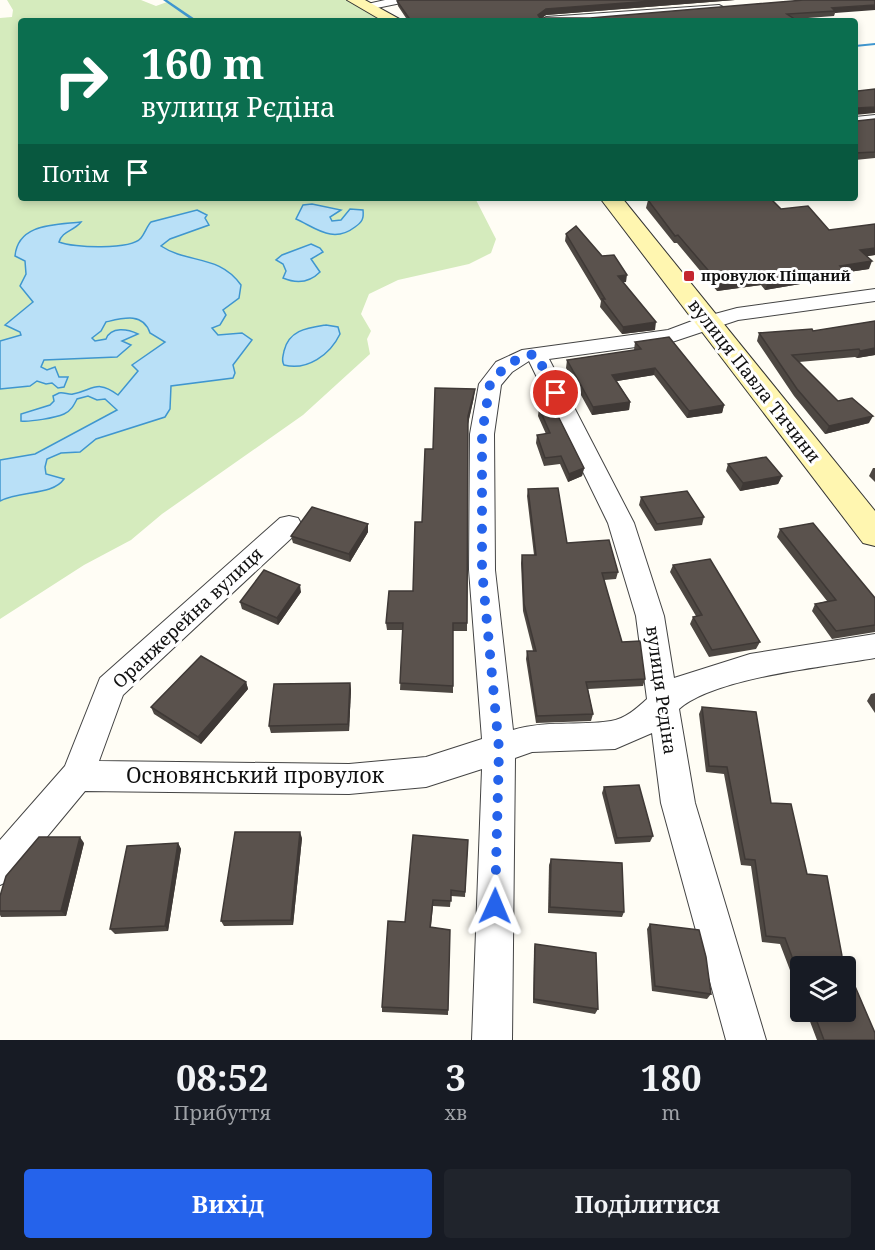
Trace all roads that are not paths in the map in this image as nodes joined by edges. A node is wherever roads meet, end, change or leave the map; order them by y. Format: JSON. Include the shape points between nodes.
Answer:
{"nodes":[{"id":1,"x":402,"y":0,"type":"edge"},
{"id":2,"x":711,"y":0,"type":"edge"},
{"id":3,"x":361,"y":4,"type":"edge"},
{"id":4,"x":389,"y":18,"type":"edge"},
{"id":5,"x":586,"y":18,"type":"edge"},
{"id":6,"x":875,"y":119,"type":"edge"},
{"id":7,"x":858,"y":121,"type":"edge"},
{"id":8,"x":612,"y":201,"type":"edge"},
{"id":9,"x":875,"y":295,"type":"edge"},
{"id":10,"x":707,"y":322,"type":"junction"},
{"id":11,"x":536,"y":354,"type":"junction"},
{"id":12,"x":289,"y":525,"type":"dead end"},
{"id":13,"x":875,"y":534,"type":"edge"},
{"id":14,"x":875,"y":646,"type":"edge"},
{"id":15,"x":663,"y":704,"type":"junction"},
{"id":16,"x":499,"y":749,"type":"junction"},
{"id":17,"x":77,"y":776,"type":"junction"},
{"id":18,"x":0,"y":867,"type":"edge"},
{"id":19,"x":492,"y":1040,"type":"edge"},
{"id":20,"x":746,"y":1040,"type":"edge"}],
"edges":[{"from":1,"to":3,"type":"street"},
{"from":2,"to":5,"type":"street","via":[[731,7]]},
{"from":3,"to":4,"type":"main road"},
{"from":6,"to":7,"type":"street"},
{"from":8,"to":10,"type":"main road","name":"вулиця Павла Тичини"},
{"from":9,"to":10,"type":"street","via":[[736,314]]},
{"from":10,"to":11,"type":"street","via":[[672,336]]},
{"from":10,"to":13,"type":"main road","name":"вулиця Павла Тичини"},
{"from":11,"to":15,"type":"street","name":"вулиця Рєдіна","via":[[621,523],[650,616]]},
{"from":11,"to":16,"type":"street","via":[[522,356],[490,384],[482,434],[482,570]]},
{"from":12,"to":17,"type":"street","name":"Оранжерейна вулиця","via":[[111,687]]},
{"from":14,"to":15,"type":"street","name":"Основянський провулок","via":[[750,667],[681,689]]},
{"from":15,"to":16,"type":"street","name":"Основянський провулок","via":[[641,723],[615,735],[532,738]]},
{"from":15,"to":20,"type":"street","name":"вулиця Рєдіна","via":[[678,803]]},
{"from":16,"to":17,"type":"street","name":"Основянський провулок","via":[[426,772],[349,779]]},
{"from":16,"to":19,"type":"street"},
{"from":17,"to":18,"type":"street","name":"Оранжерейна вулиця"}]}
